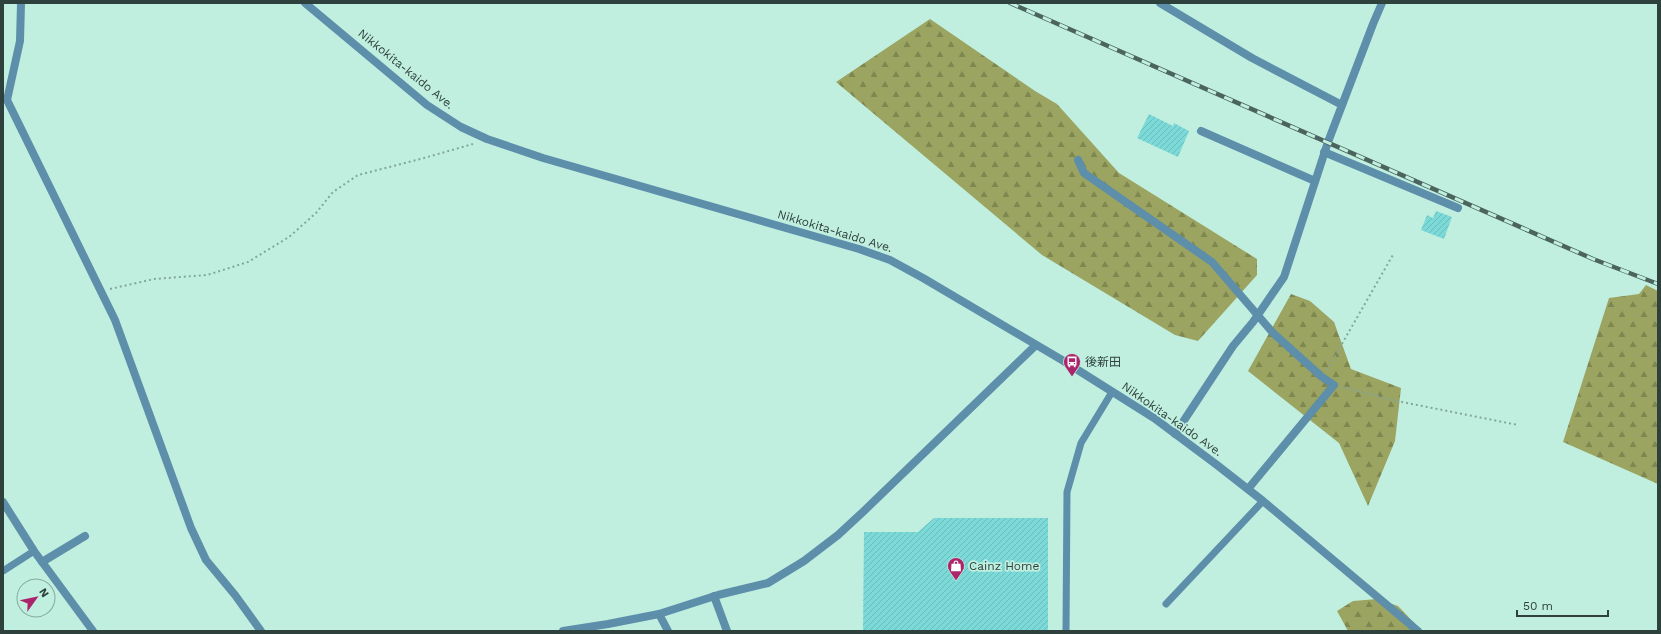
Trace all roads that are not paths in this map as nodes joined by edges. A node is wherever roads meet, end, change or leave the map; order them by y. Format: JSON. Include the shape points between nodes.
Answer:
{"nodes":[{"id":1,"x":21,"y":3,"type":"edge"},
{"id":2,"x":305,"y":3,"type":"edge"},
{"id":3,"x":1160,"y":3,"type":"edge"},
{"id":4,"x":1382,"y":3,"type":"edge"},
{"id":5,"x":5,"y":101,"type":"edge"},
{"id":6,"x":1342,"y":105,"type":"junction"},
{"id":7,"x":1201,"y":131,"type":"dead end"},
{"id":8,"x":1324,"y":152,"type":"junction"},
{"id":9,"x":1078,"y":160,"type":"dead end"},
{"id":10,"x":1315,"y":181,"type":"junction"},
{"id":11,"x":1458,"y":208,"type":"dead end"},
{"id":12,"x":1258,"y":314,"type":"junction"},
{"id":13,"x":1036,"y":345,"type":"junction"},
{"id":14,"x":1112,"y":392,"type":"junction"},
{"id":15,"x":1175,"y":434,"type":"junction"},
{"id":16,"x":1248,"y":489,"type":"junction"},
{"id":17,"x":1263,"y":501,"type":"junction"},
{"id":18,"x":3,"y":502,"type":"edge"},
{"id":19,"x":85,"y":536,"type":"dead end"},
{"id":20,"x":34,"y":551,"type":"junction"},
{"id":21,"x":42,"y":562,"type":"junction"},
{"id":22,"x":3,"y":571,"type":"edge"},
{"id":23,"x":714,"y":596,"type":"junction"},
{"id":24,"x":1166,"y":604,"type":"dead end"},
{"id":25,"x":659,"y":614,"type":"junction"},
{"id":26,"x":93,"y":631,"type":"edge"},
{"id":27,"x":261,"y":631,"type":"edge"},
{"id":28,"x":563,"y":631,"type":"edge"},
{"id":29,"x":668,"y":631,"type":"edge"},
{"id":30,"x":727,"y":631,"type":"edge"},
{"id":31,"x":1066,"y":631,"type":"edge"},
{"id":32,"x":1418,"y":631,"type":"edge"}],
"edges":[{"from":1,"to":5,"type":"street","via":[[20,41]]},
{"from":2,"to":13,"type":"street","name":"Nikkokita-kaido Ave.","via":[[428,105],[461,127],[487,139],[544,158],[890,260]]},
{"from":3,"to":6,"type":"street","via":[[1252,58]]},
{"from":4,"to":6,"type":"street"},
{"from":5,"to":27,"type":"street","via":[[115,320],[191,528],[206,560]]},
{"from":6,"to":8,"type":"street"},
{"from":7,"to":10,"type":"street"},
{"from":8,"to":10,"type":"street"},
{"from":8,"to":11,"type":"street"},
{"from":9,"to":12,"type":"street","via":[[1084,173],[1212,262]]},
{"from":10,"to":12,"type":"street","via":[[1284,277]]},
{"from":12,"to":15,"type":"street","via":[[1233,346]]},
{"from":12,"to":16,"type":"street","via":[[1273,333],[1334,385]]},
{"from":13,"to":14,"type":"street","name":"Nikkokita-kaido Ave."},
{"from":13,"to":23,"type":"street","via":[[838,535],[804,561],[768,583]]},
{"from":14,"to":15,"type":"street","name":"Nikkokita-kaido Ave."},
{"from":14,"to":31,"type":"lane","via":[[1081,442],[1067,492]]},
{"from":15,"to":16,"type":"street","name":"Nikkokita-kaido Ave."},
{"from":16,"to":17,"type":"street","name":"Nikkokita-kaido Ave."},
{"from":17,"to":24,"type":"lane"},
{"from":17,"to":32,"type":"street","name":"Nikkokita-kaido Ave."},
{"from":18,"to":20,"type":"street"},
{"from":19,"to":21,"type":"street"},
{"from":20,"to":21,"type":"street"},
{"from":20,"to":22,"type":"lane"},
{"from":21,"to":26,"type":"street"},
{"from":23,"to":25,"type":"street"},
{"from":23,"to":30,"type":"street"},
{"from":25,"to":28,"type":"street"},
{"from":25,"to":29,"type":"street"}]}
